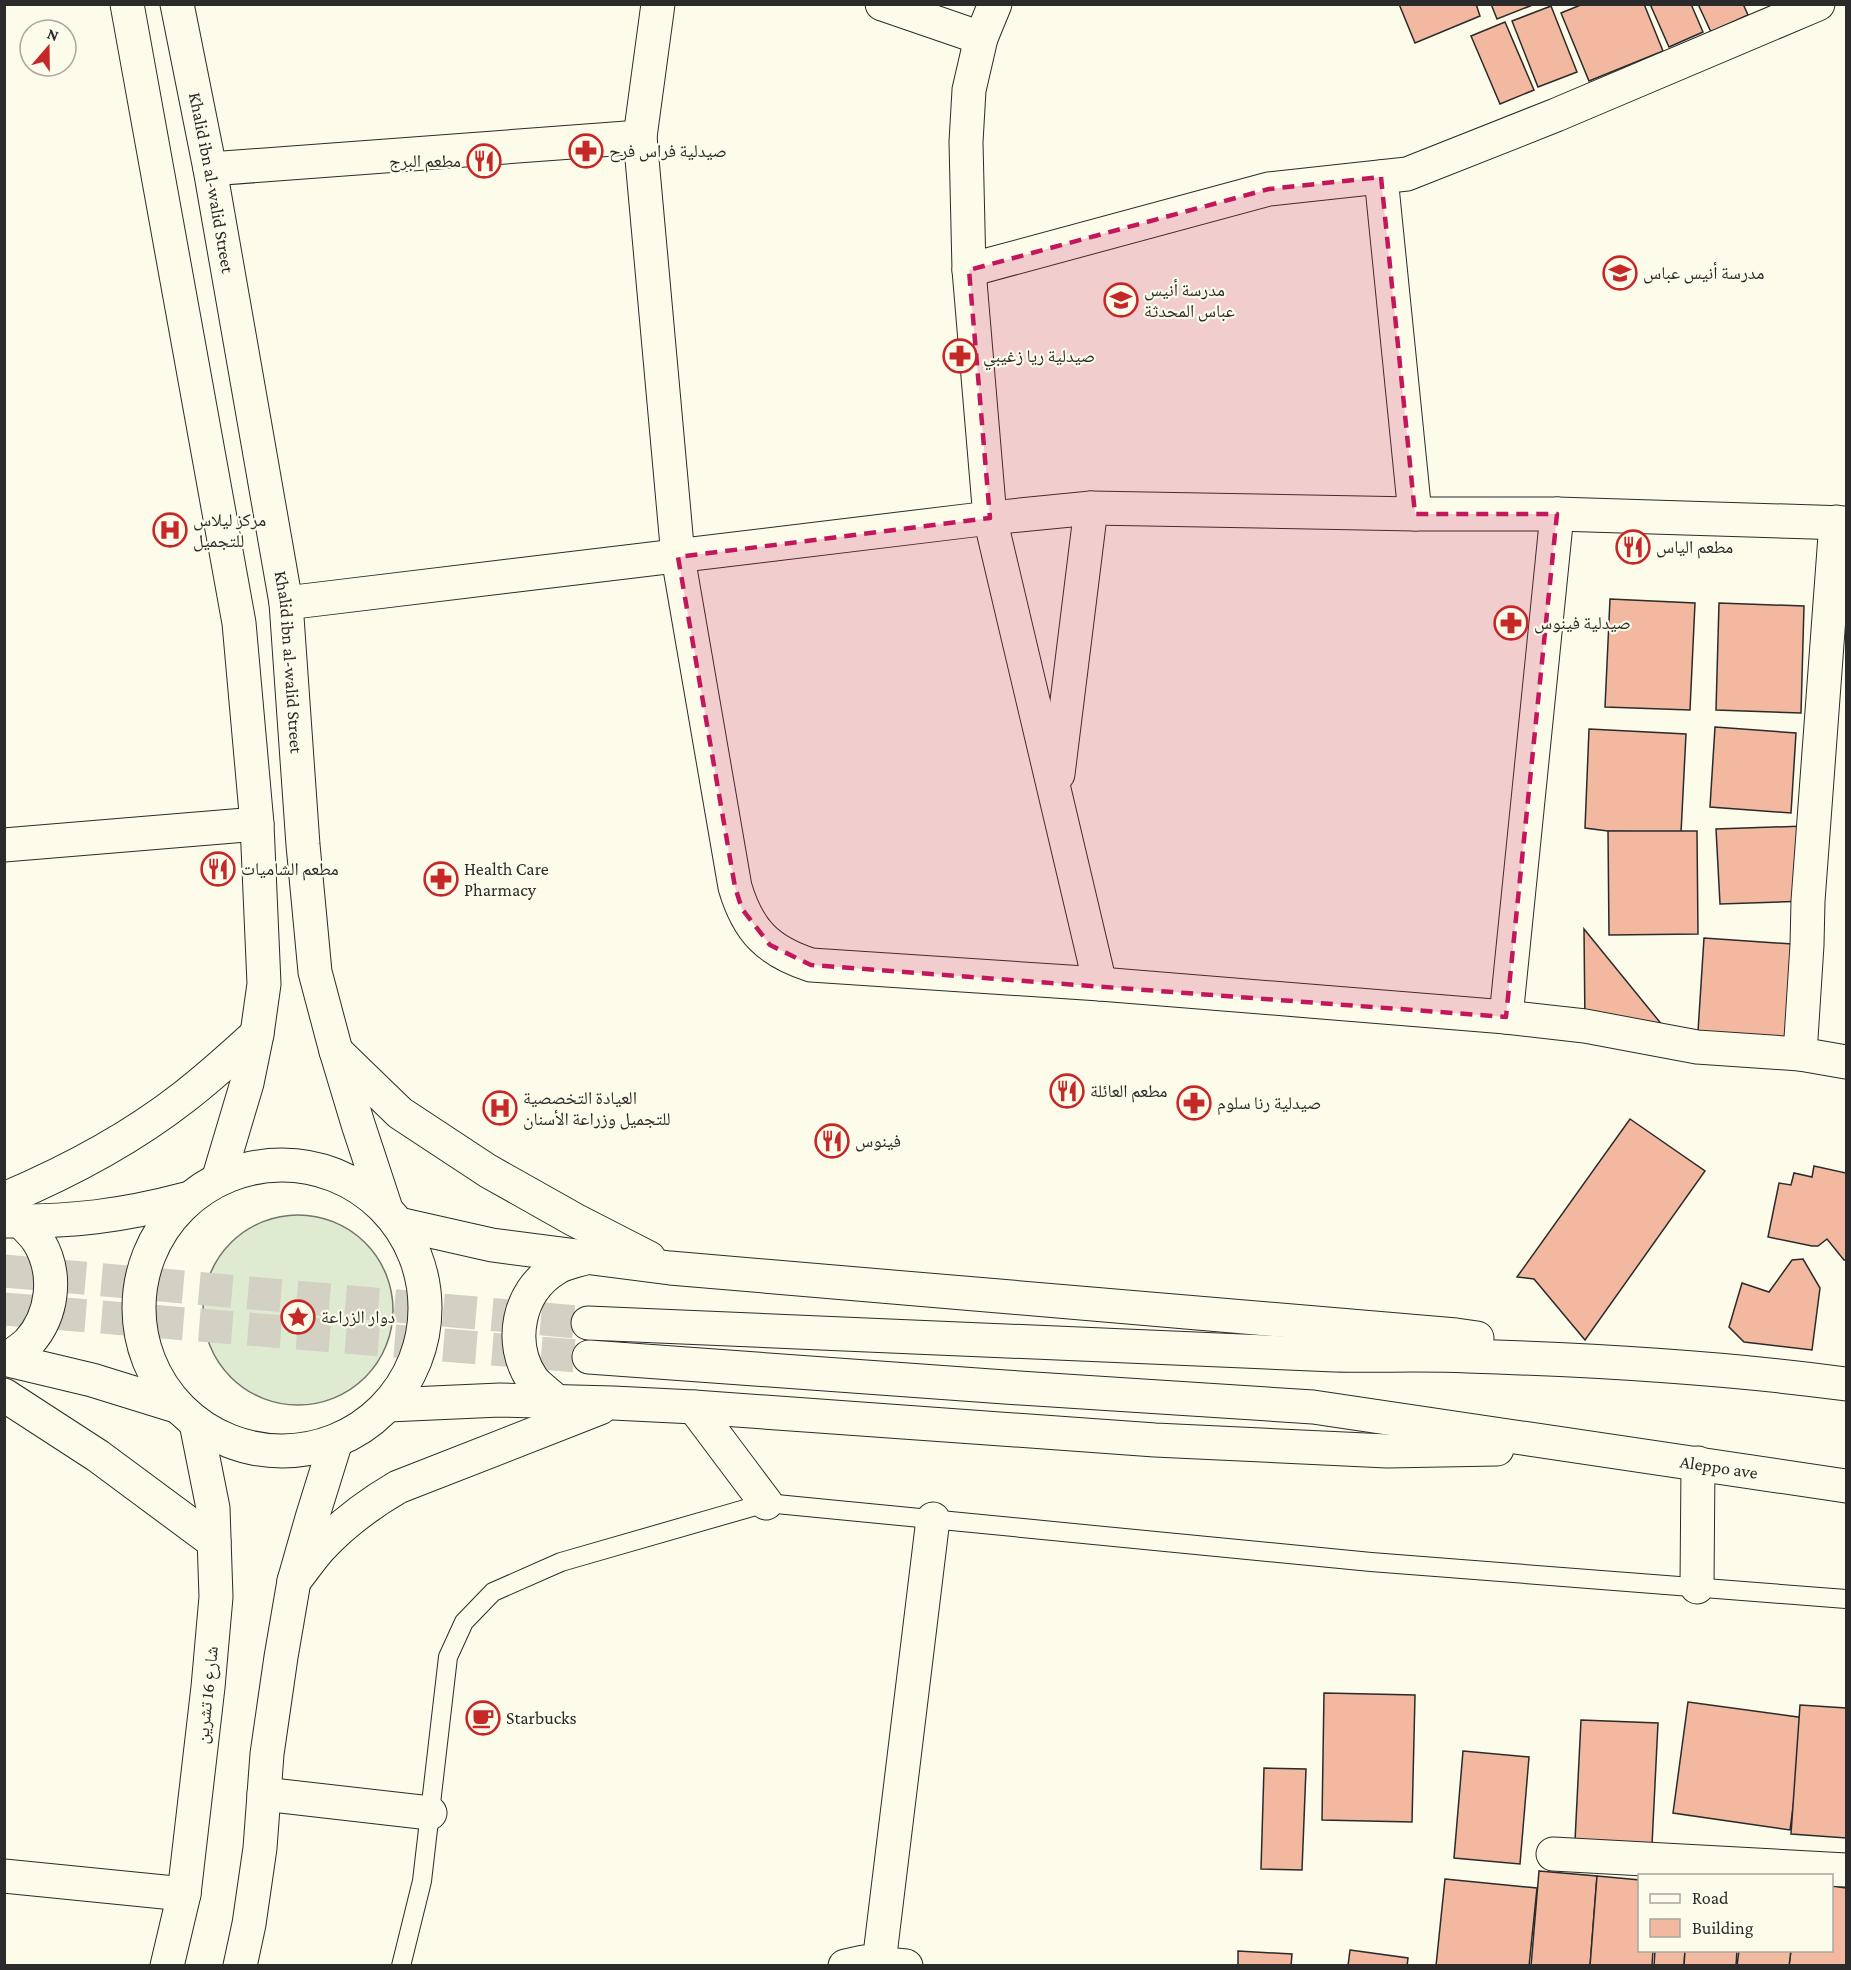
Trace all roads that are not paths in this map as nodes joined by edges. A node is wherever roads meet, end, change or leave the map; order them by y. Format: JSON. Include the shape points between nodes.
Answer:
{"nodes":[{"id":1,"x":127,"y":4,"type":"edge"},
{"id":2,"x":177,"y":4,"type":"edge"},
{"id":3,"x":658,"y":4,"type":"edge"},
{"id":4,"x":882,"y":4,"type":"edge"},
{"id":5,"x":995,"y":4,"type":"edge"},
{"id":6,"x":1818,"y":4,"type":"edge"},
{"id":7,"x":981,"y":38,"type":"junction"},
{"id":8,"x":640,"y":137,"type":"junction"},
{"id":9,"x":210,"y":169,"type":"junction"},
{"id":10,"x":1381,"y":177,"type":"junction"},
{"id":11,"x":969,"y":270,"type":"junction"},
{"id":12,"x":1091,"y":508,"type":"junction"},
{"id":13,"x":1415,"y":514,"type":"junction"},
{"id":14,"x":1557,"y":514,"type":"junction"},
{"id":15,"x":990,"y":518,"type":"junction"},
{"id":16,"x":1841,"y":523,"type":"edge"},
{"id":17,"x":678,"y":557,"type":"junction"},
{"id":18,"x":286,"y":603,"type":"junction"},
{"id":19,"x":1055,"y":794,"type":"junction"},
{"id":20,"x":257,"y":824,"type":"junction"},
{"id":21,"x":4,"y":844,"type":"edge"},
{"id":22,"x":1101,"y":984,"type":"junction"},
{"id":23,"x":1506,"y":1017,"type":"junction"},
{"id":24,"x":257,"y":1034,"type":"junction"},
{"id":25,"x":336,"y":1052,"type":"junction"},
{"id":26,"x":1800,"y":1054,"type":"junction"},
{"id":27,"x":1846,"y":1062,"type":"edge"},
{"id":28,"x":219,"y":1178,"type":"junction"},
{"id":29,"x":186,"y":1199,"type":"junction"},
{"id":30,"x":10,"y":1213,"type":"edge"},
{"id":31,"x":392,"y":1216,"type":"junction"},
{"id":32,"x":585,"y":1258,"type":"junction"},
{"id":33,"x":670,"y":1268,"type":"junction"},
{"id":34,"x":588,"y":1323,"type":"tunnel mouth"},
{"id":35,"x":589,"y":1357,"type":"tunnel mouth"},
{"id":36,"x":6,"y":1359,"type":"edge"},
{"id":37,"x":1617,"y":1362,"type":"junction"},
{"id":38,"x":1846,"y":1384,"type":"edge"},
{"id":39,"x":4,"y":1395,"type":"edge"},
{"id":40,"x":556,"y":1401,"type":"junction"},
{"id":41,"x":613,"y":1403,"type":"junction"},
{"id":42,"x":388,"y":1406,"type":"junction"},
{"id":43,"x":694,"y":1407,"type":"junction"},
{"id":44,"x":186,"y":1414,"type":"junction"},
{"id":45,"x":336,"y":1441,"type":"junction"},
{"id":46,"x":1592,"y":1447,"type":"junction"},
{"id":47,"x":1698,"y":1463,"type":"junction"},
{"id":48,"x":1845,"y":1486,"type":"edge"},
{"id":49,"x":766,"y":1503,"type":"junction"},
{"id":50,"x":933,"y":1519,"type":"junction"},
{"id":51,"x":214,"y":1542,"type":"junction"},
{"id":52,"x":294,"y":1581,"type":"junction"},
{"id":53,"x":1697,"y":1587,"type":"junction"},
{"id":54,"x":1846,"y":1599,"type":"edge"},
{"id":55,"x":264,"y":1794,"type":"junction"},
{"id":56,"x":430,"y":1813,"type":"junction"},
{"id":57,"x":1553,"y":1854,"type":"dead end"},
{"id":58,"x":1846,"y":1870,"type":"edge"},
{"id":59,"x":4,"y":1876,"type":"edge"},
{"id":60,"x":184,"y":1894,"type":"junction"},
{"id":61,"x":893,"y":1964,"type":"edge"},
{"id":62,"x":167,"y":1965,"type":"edge"},
{"id":63,"x":240,"y":1965,"type":"edge"},
{"id":64,"x":401,"y":1965,"type":"edge"},
{"id":65,"x":845,"y":1965,"type":"edge"}],
"edges":[{"from":1,"to":20,"type":"street","via":[[239,623]]},
{"from":2,"to":9,"type":"street","name":"Khalid ibn al-walid Street"},
{"from":3,"to":8,"type":"street"},
{"from":4,"to":7,"type":"street"},
{"from":5,"to":7,"type":"street"},
{"from":6,"to":10,"type":"street","via":[[1407,174]]},
{"from":7,"to":11,"type":"street","via":[[969,90],[966,142]]},
{"from":8,"to":9,"type":"street"},
{"from":8,"to":17,"type":"street"},
{"from":9,"to":18,"type":"street","name":"Khalid ibn al-walid Street"},
{"from":10,"to":11,"type":"street","via":[[1269,189]]},
{"from":10,"to":13,"type":"street"},
{"from":11,"to":15,"type":"street"},
{"from":12,"to":13,"type":"street"},
{"from":12,"to":15,"type":"street"},
{"from":12,"to":19,"type":"street"},
{"from":13,"to":14,"type":"street"},
{"from":14,"to":16,"type":"street"},
{"from":14,"to":23,"type":"street"},
{"from":15,"to":17,"type":"street"},
{"from":15,"to":19,"type":"street"},
{"from":16,"to":26,"type":"street","via":[[1808,901]]},
{"from":17,"to":18,"type":"street"},
{"from":17,"to":22,"type":"street","via":[[735,887],[742,909],[770,945],[789,958],[812,965]]},
{"from":18,"to":25,"type":"street","name":"Khalid ibn al-walid Street","via":[[315,972]]},
{"from":19,"to":22,"type":"street"},
{"from":20,"to":21,"type":"street"},
{"from":20,"to":24,"type":"street","via":[[264,984]]},
{"from":22,"to":23,"type":"street"},
{"from":23,"to":26,"type":"street","via":[[1585,1026],[1697,1047]]},
{"from":24,"to":28,"type":"street","via":[[245,1093]]},
{"from":24,"to":30,"type":"street","via":[[183,1098],[97,1155],[48,1180]]},
{"from":25,"to":31,"type":"street","name":"Khalid ibn al-walid Street"},
{"from":25,"to":33,"type":"street","via":[[400,1113],[478,1164],[575,1220]]},
{"from":26,"to":27,"type":"street"},
{"from":28,"to":29,"type":"street"},
{"from":28,"to":31,"type":"street","via":[[267,1165],[306,1166],[349,1181]]},
{"from":29,"to":30,"type":"street","via":[[146,1210],[63,1221]]},
{"from":29,"to":44,"type":"street","via":[[161,1228],[144,1262],[137,1300],[141,1338],[154,1375]]},
{"from":30,"to":36,"type":"street","via":[[39,1242],[49,1267],[51,1294],[39,1328],[28,1343]]},
{"from":31,"to":32,"type":"street","via":[[492,1245]]},
{"from":31,"to":42,"type":"street","via":[[415,1253],[424,1287],[426,1321],[407,1380]]},
{"from":32,"to":33,"type":"street"},
{"from":32,"to":40,"type":"street","via":[[555,1268],[532,1289],[519,1318],[519,1350],[532,1380]]},
{"from":33,"to":37,"type":"street","via":[[1456,1335]]},
{"from":34,"to":37,"type":"street","via":[[1363,1356],[1464,1355]]},
{"from":35,"to":46,"type":"street","via":[[1313,1407]]},
{"from":36,"to":44,"type":"street","via":[[92,1380]]},
{"from":37,"to":38,"type":"street"},
{"from":39,"to":51,"type":"street","via":[[98,1456]]},
{"from":40,"to":41,"type":"street"},
{"from":40,"to":42,"type":"street"},
{"from":41,"to":43,"type":"street"},
{"from":41,"to":52,"type":"street","via":[[398,1487],[348,1521]]},
{"from":42,"to":45,"type":"street","via":[[364,1426]]},
{"from":43,"to":46,"type":"street","via":[[1155,1440],[1364,1450]]},
{"from":43,"to":49,"type":"street"},
{"from":44,"to":45,"type":"street","via":[[224,1439],[255,1449],[288,1451]]},
{"from":44,"to":51,"type":"street","name":"شارع 16 تشرين","via":[[213,1508]]},
{"from":45,"to":52,"type":"street"},
{"from":46,"to":47,"type":"street","name":"Aleppo ave"},
{"from":47,"to":48,"type":"street","name":"Aleppo ave"},
{"from":47,"to":53,"type":"street"},
{"from":49,"to":50,"type":"lane"},
{"from":49,"to":56,"type":"lane","via":[[561,1562],[493,1592],[464,1622],[448,1657]]},
{"from":50,"to":53,"type":"lane","via":[[1371,1562]]},
{"from":50,"to":61,"type":"street"},
{"from":51,"to":60,"type":"street","name":"شارع 16 تشرين","via":[[215,1609]]},
{"from":52,"to":55,"type":"street"},
{"from":53,"to":54,"type":"lane"},
{"from":55,"to":56,"type":"street"},
{"from":55,"to":63,"type":"street","via":[[260,1848]]},
{"from":56,"to":64,"type":"lane","via":[[422,1881]]},
{"from":57,"to":58,"type":"street"},
{"from":59,"to":60,"type":"street"},
{"from":60,"to":62,"type":"street","name":"شارع 16 تشرين"},
{"from":61,"to":65,"type":"street"}]}
